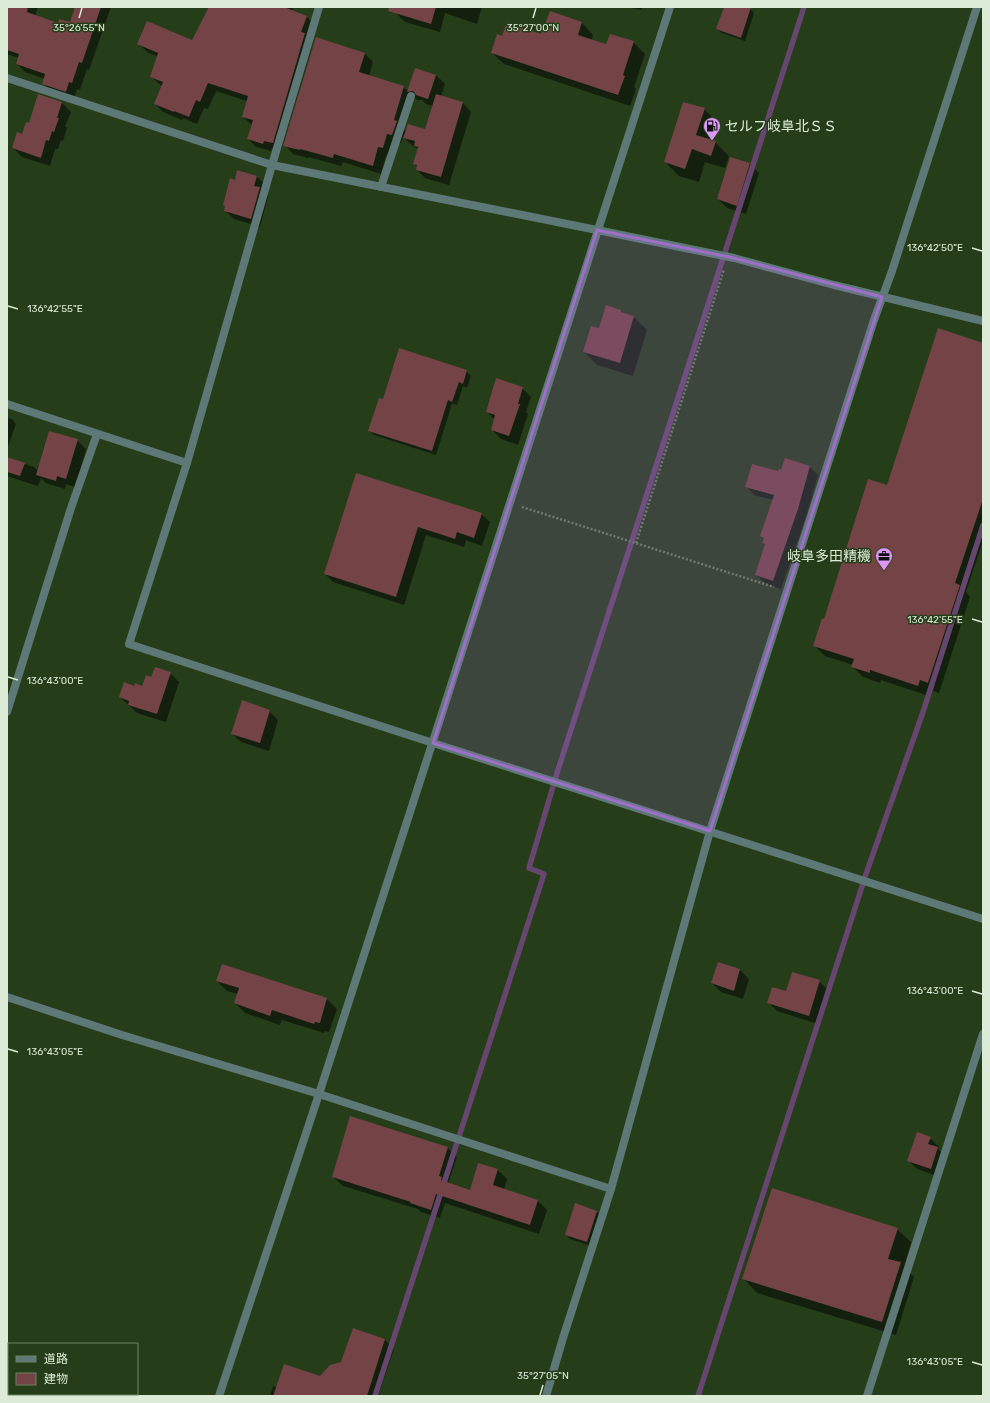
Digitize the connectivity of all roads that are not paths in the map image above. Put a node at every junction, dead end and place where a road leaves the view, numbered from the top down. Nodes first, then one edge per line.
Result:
1 (319, 7) edge
2 (670, 7) edge
3 (977, 7) edge
4 (7, 78) edge
5 (411, 96) dead end
6 (272, 166) junction
7 (381, 187) junction
8 (597, 230) junction
9 (882, 296) junction
10 (983, 322) edge
11 (7, 404) edge
12 (97, 434) junction
13 (187, 462) junction
14 (7, 712) edge
15 (433, 743) junction
16 (710, 831) junction
17 (983, 919) edge
18 (7, 997) edge
19 (983, 1034) edge
20 (319, 1094) junction
21 (611, 1189) junction
22 (219, 1396) edge
23 (546, 1396) edge
24 (867, 1396) edge

1 - 6 street
2 - 8 street
3 - 9 street
4 - 6 street
5 - 7 street
6 - 7 street
6 - 13 street
7 - 8 street
8 - 9 street
8 - 15 street
9 - 10 street
9 - 16 street
11 - 12 street
12 - 13 street
12 - 14 street
13 - 15 street
15 - 16 street
15 - 20 street
16 - 17 street
16 - 21 street
18 - 20 street
19 - 24 street
20 - 21 street
20 - 22 street
21 - 23 street

